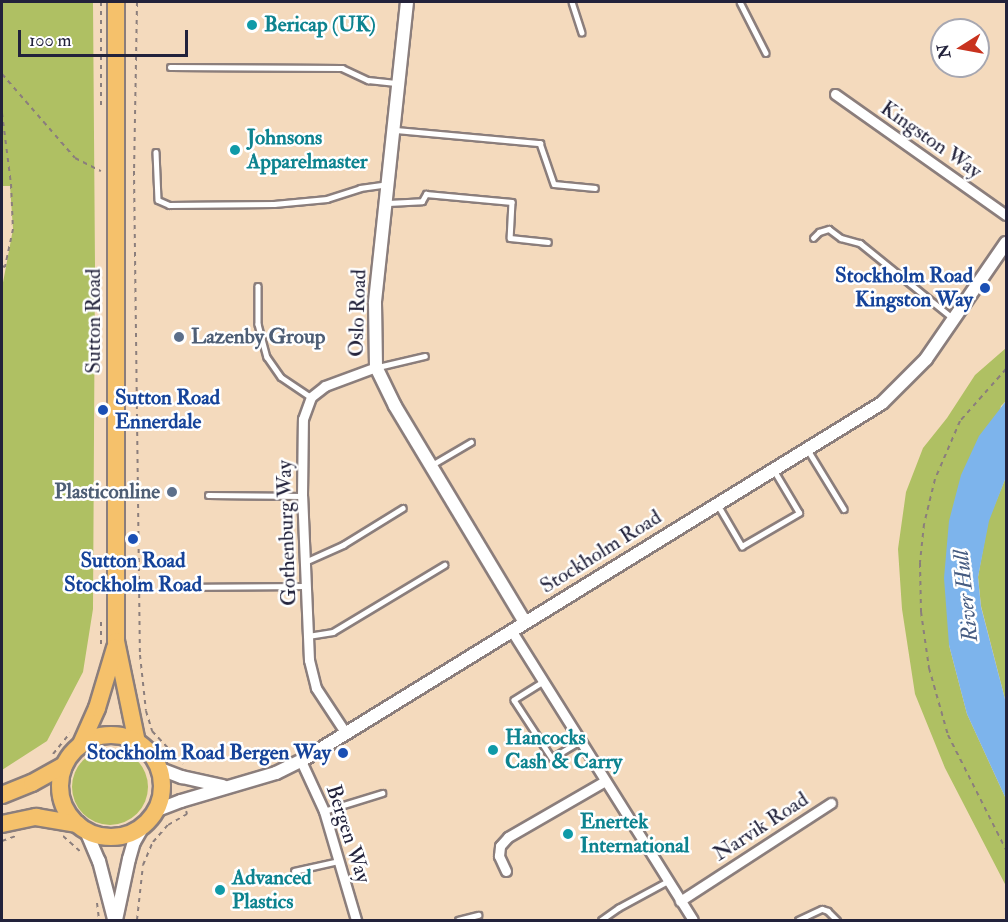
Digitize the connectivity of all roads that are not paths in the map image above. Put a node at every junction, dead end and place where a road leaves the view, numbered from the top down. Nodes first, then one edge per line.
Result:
1 (116, 2) edge
2 (407, 2) edge
3 (572, 2) edge
4 (740, 2) edge
5 (582, 32) dead end
6 (766, 53) dead end
7 (170, 67) dead end
8 (398, 83) junction
9 (835, 94) dead end
10 (393, 130) junction
11 (156, 152) dead end
12 (387, 184) junction
13 (595, 188) dead end
14 (386, 203) junction
15 (1006, 215) edge
16 (813, 238) dead end
17 (548, 242) dead end
18 (1005, 248) edge
19 (258, 286) dead end
20 (954, 319) junction
21 (425, 356) dead end
22 (376, 368) junction
23 (311, 397) junction
24 (471, 442) dead end
25 (808, 449) junction
26 (432, 465) junction
27 (774, 471) junction
28 (208, 495) dead end
29 (302, 496) junction
30 (718, 504) junction
31 (403, 508) dead end
32 (844, 509) dead end
33 (305, 562) junction
34 (444, 565) dead end
35 (306, 586) junction
36 (176, 587) dead end
37 (525, 622) junction
38 (511, 630) junction
39 (308, 636) junction
40 (109, 644) junction
41 (543, 682) junction
42 (345, 732) junction
43 (580, 741) junction
44 (137, 742) junction
45 (81, 744) junction
46 (301, 761) junction
47 (64, 765) junction
48 (158, 768) junction
49 (605, 781) junction
50 (227, 787) junction
51 (382, 793) dead end
52 (2, 795) edge
53 (831, 803) dead end
54 (324, 811) junction
55 (155, 812) junction
56 (2, 824) edge
57 (144, 825) junction
58 (81, 827) junction
59 (339, 861) junction
60 (294, 871) dead end
61 (506, 871) dead end
62 (668, 881) junction
63 (680, 901) junction
64 (478, 915) dead end
65 (115, 921) edge
66 (356, 921) edge
67 (458, 921) edge
68 (601, 921) edge
69 (693, 921) edge
70 (798, 921) edge
71 (837, 921) edge

1 - 40 highway, Sutton Road
2 - 8 street, Oslo Road
3 - 5 lane
4 - 6 lane
7 - 8 lane
8 - 10 street, Oslo Road
9 - 15 street, Kingston Way
10 - 12 street, Oslo Road
10 - 13 lane
11 - 12 lane
12 - 14 street, Oslo Road
14 - 17 lane
14 - 22 street, Oslo Road
16 - 20 lane
18 - 20 street, Stockholm Road
19 - 23 lane
20 - 25 street, Stockholm Road
21 - 22 lane
22 - 23 street
22 - 26 street, Oslo Road
23 - 29 street, Gothenburg Way
24 - 26 lane
25 - 27 street, Stockholm Road
25 - 32 lane
26 - 37 street, Oslo Road
27 - 30 street, Stockholm Road
27 - 30 lane
28 - 29 lane
29 - 33 street, Gothenburg Way
30 - 37 street, Stockholm Road
31 - 33 lane
33 - 35 street, Gothenburg Way
34 - 39 lane
35 - 36 lane
35 - 39 street, Gothenburg Way
37 - 38 street, Stockholm Road
38 - 41 street
38 - 42 street, Stockholm Road
39 - 42 street, Gothenburg Way
40 - 44 highway
40 - 45 highway
41 - 43 street
41 - 43 lane
42 - 46 street, Stockholm Road
43 - 49 street
44 - 45 highway
44 - 48 highway
45 - 47 highway
46 - 50 street, Stockholm Road
46 - 54 street, Bergen Way
47 - 52 highway
47 - 58 highway
48 - 50 street
48 - 55 highway
49 - 61 street
49 - 62 street
50 - 55 street, Stockholm Road
51 - 54 lane
53 - 63 street, Narvik Road
54 - 59 street, Bergen Way
55 - 57 highway
56 - 58 highway
57 - 58 highway
57 - 65 street
58 - 65 street
59 - 60 lane
59 - 66 street, Bergen Way
62 - 63 street
62 - 68 lane
63 - 69 street
64 - 67 lane
70 - 71 lane

